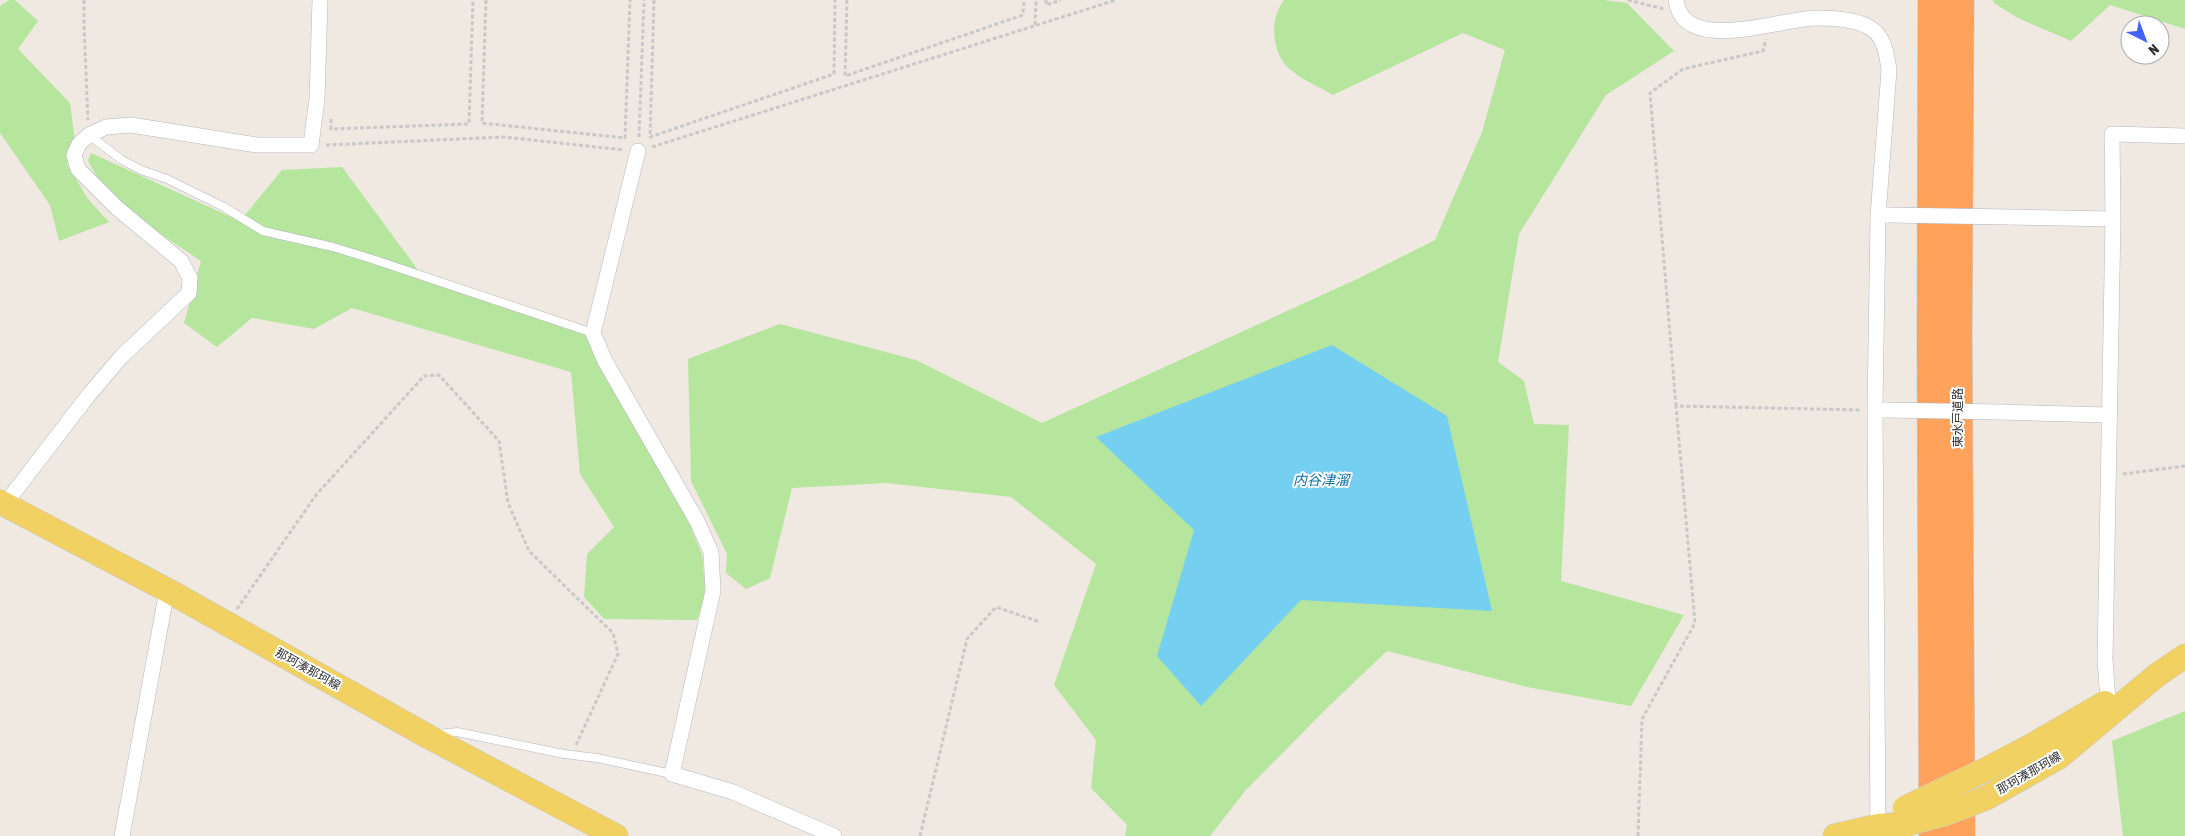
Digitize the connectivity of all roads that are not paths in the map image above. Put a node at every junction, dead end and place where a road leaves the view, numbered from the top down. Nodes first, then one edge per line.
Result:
1 (320, 0) edge
2 (1932, 0) edge
3 (1960, 0) edge
4 (1676, 5) edge
5 (89, 135) junction
6 (2185, 136) edge
7 (638, 151) road end
8 (1883, 215) junction
9 (2113, 219) junction
10 (593, 333) junction
11 (1880, 410) junction
12 (2108, 416) junction
13 (2, 503) edge
14 (167, 590) junction
15 (2185, 656) edge
16 (2157, 675) junction
17 (2108, 701) junction
18 (429, 737) junction
19 (672, 774) junction
20 (1906, 816) junction
21 (1878, 831) edge
22 (122, 836) edge
23 (616, 836) edge
24 (834, 836) edge
25 (1835, 836) edge
26 (1933, 836) edge
27 (1961, 836) edge

1 - 5 street
2 - 26 highway
3 - 27 highway, 東水戸道路
4 - 8 street
5 - 10 lane
5 - 13 street
6 - 9 street
7 - 10 street
8 - 9 street, bridge
8 - 11 street
9 - 12 street
10 - 19 street
11 - 12 street, bridge
11 - 21 street
12 - 17 street
13 - 14 main road, 那珂湊那珂線
14 - 18 main road, 那珂湊那珂線
14 - 22 street
15 - 16 main road, 那珂湊那珂線
16 - 17 main road, 那珂湊那珂線
16 - 20 main road, 那珂湊那珂線, bridge
17 - 20 main road, 那珂湊那珂線, bridge
18 - 19 lane
18 - 23 main road, 那珂湊那珂線
19 - 24 street
20 - 21 main road, 那珂湊那珂線
21 - 25 main road, 那珂湊那珂線

